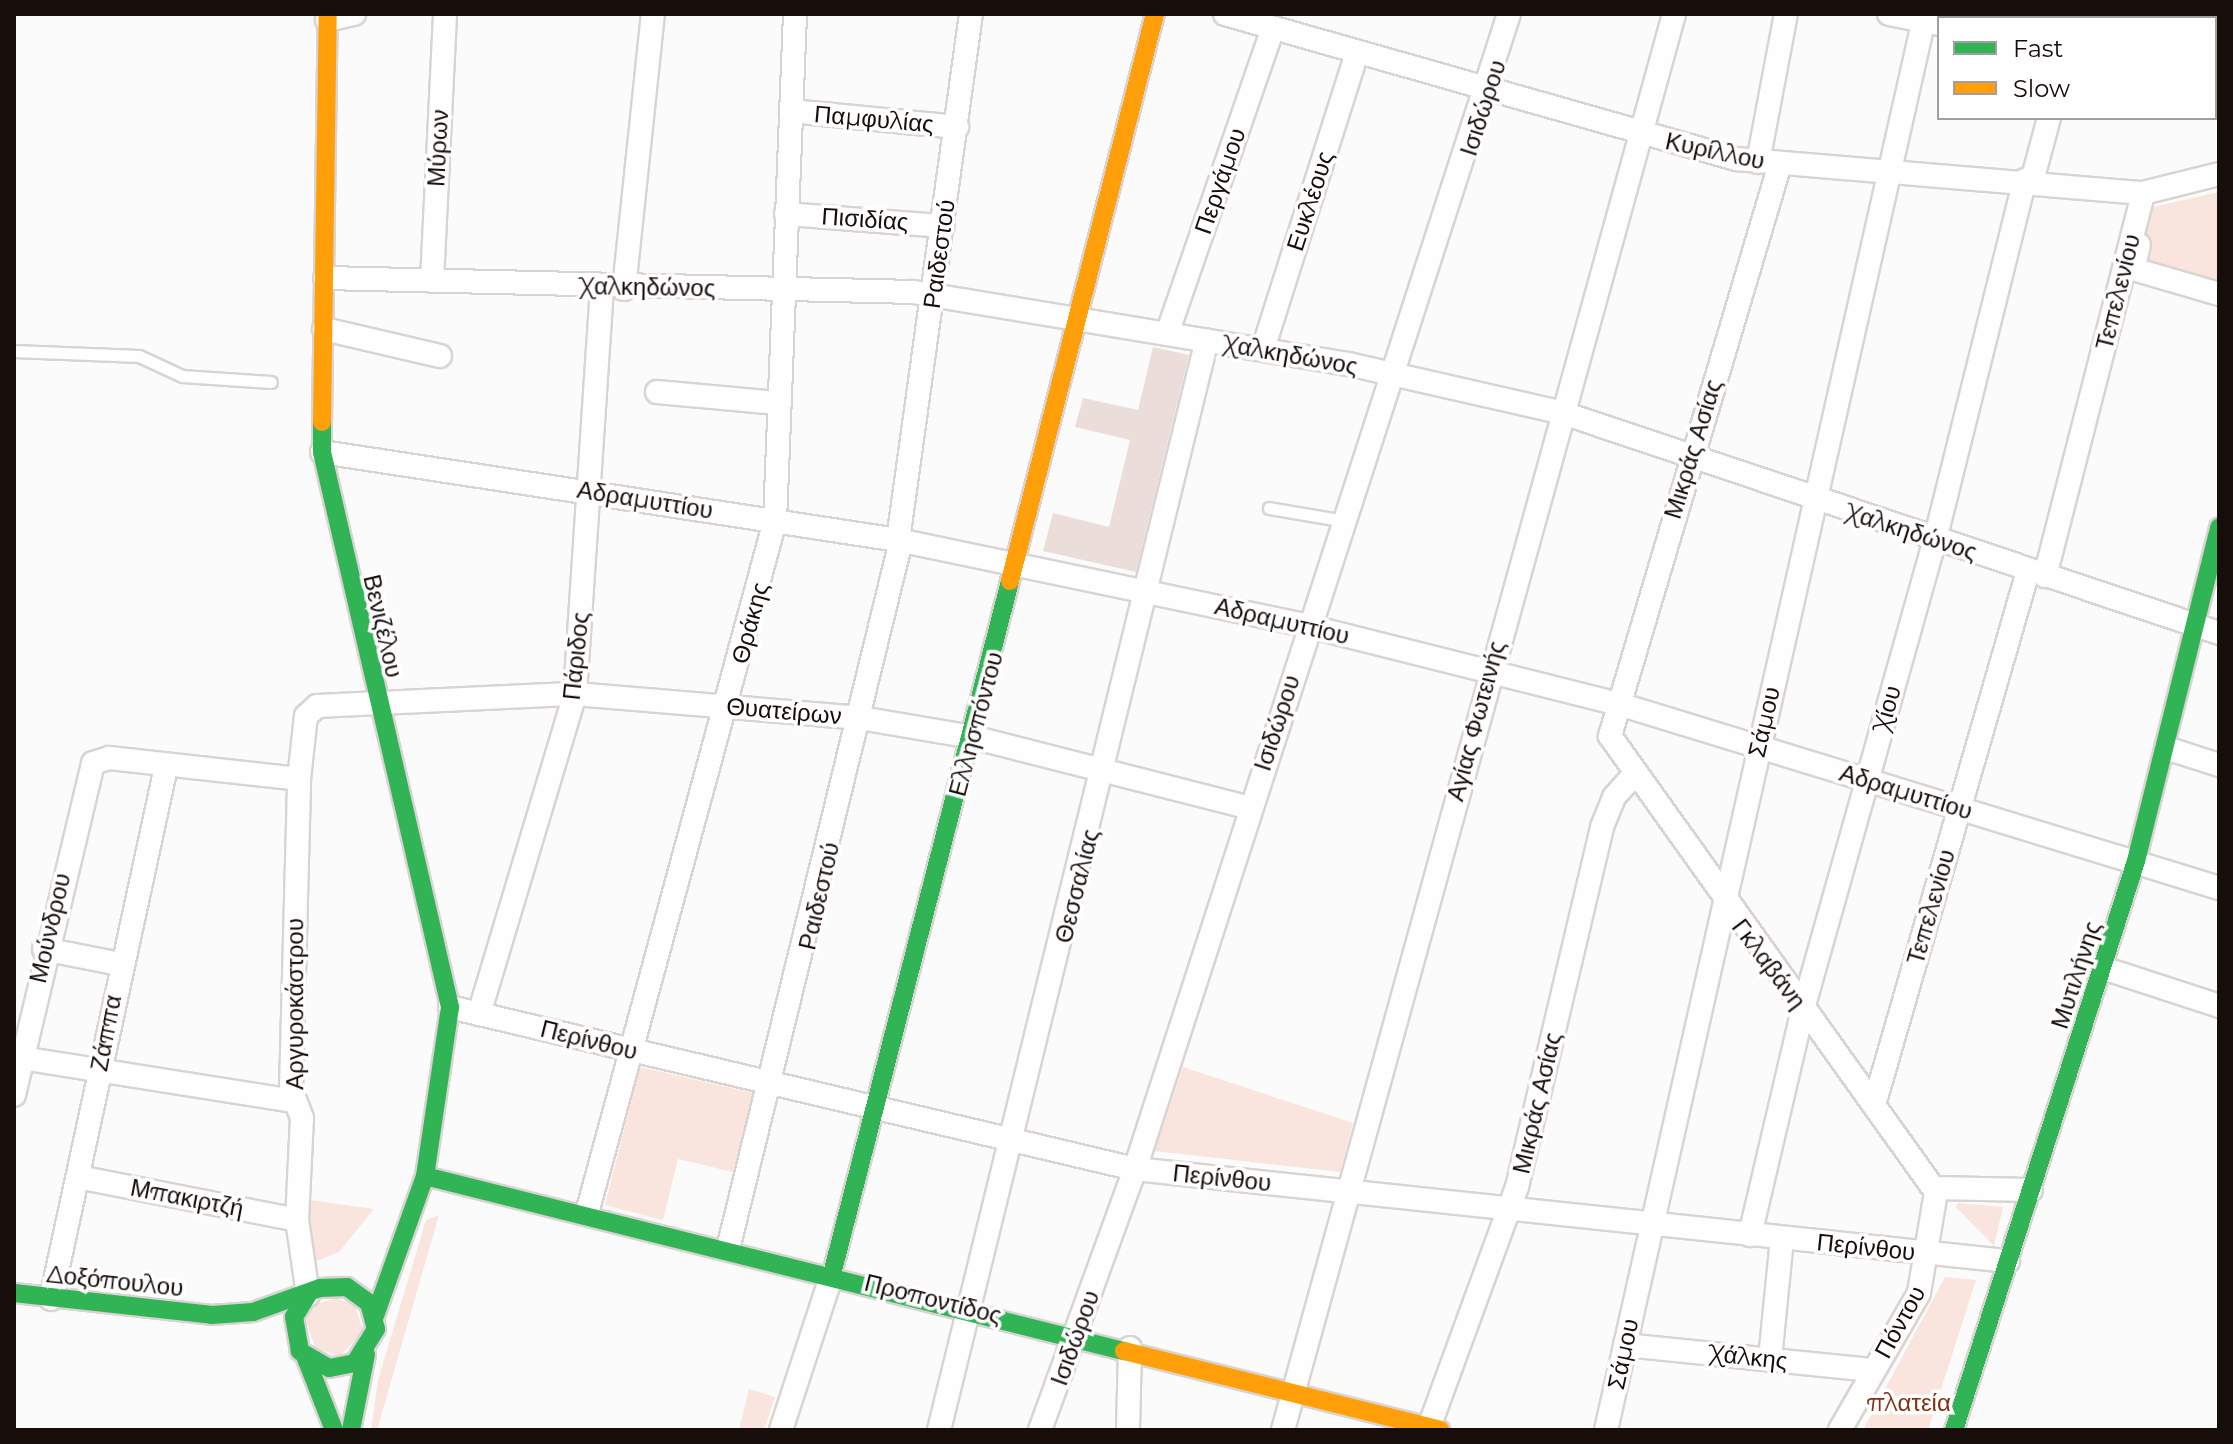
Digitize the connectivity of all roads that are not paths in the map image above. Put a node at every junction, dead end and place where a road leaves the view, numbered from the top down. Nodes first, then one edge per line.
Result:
1 (354, 14) edge
2 (445, 14) edge
3 (653, 14) edge
4 (795, 14) edge
5 (971, 14) edge
6 (1155, 14) edge
7 (1225, 14) edge
8 (1509, 14) edge
9 (1674, 14) edge
10 (1786, 14) edge
11 (1889, 14) edge
12 (328, 17) edge
13 (1929, 20) edge
14 (1281, 24) edge
15 (1357, 53) junction
16 (1489, 92) junction
17 (791, 111) junction
18 (2048, 120) edge
19 (957, 127) junction
20 (1639, 134) junction
21 (1769, 163) junction
22 (1890, 171) junction
23 (2219, 174) edge
24 (2028, 180) junction
25 (2219, 189) edge
26 (2143, 193) junction
27 (786, 214) junction
28 (943, 226) junction
29 (325, 278) junction
30 (2121, 279) junction
31 (432, 281) junction
32 (613, 288) junction
33 (782, 289) junction
34 (2219, 294) edge
35 (934, 295) junction
36 (2219, 308) edge
37 (1082, 319) junction
38 (324, 329) junction
39 (1167, 334) junction
40 (1207, 340) junction
41 (1263, 349) junction
42 (14, 351) edge
43 (440, 356) dead end
44 (1393, 373) junction
45 (271, 382) dead end
46 (657, 392) dead end
47 (777, 403) junction
48 (1560, 412) junction
49 (322, 452) junction
50 (1690, 456) junction
51 (589, 491) junction
52 (1815, 500) junction
53 (1269, 508) dead end
54 (775, 521) junction
55 (1345, 521) junction
56 (2219, 527) edge
57 (900, 540) junction
58 (1935, 540) junction
59 (1019, 562) junction
60 (2037, 574) junction
61 (1148, 590) junction
62 (2195, 625) junction
63 (1308, 626) junction
64 (2219, 633) edge
65 (1491, 670) junction
66 (575, 694) junction
67 (375, 699) junction
68 (1619, 704) junction
69 (727, 705) junction
70 (309, 711) joint
71 (860, 718) junction
72 (1610, 736) joint
73 (972, 737) junction
74 (1758, 747) junction
75 (2166, 748) junction
76 (2219, 765) edge
77 (166, 767) junction
78 (1104, 771) junction
79 (1634, 775) junction
80 (299, 779) junction
81 (1867, 780) junction
82 (1250, 808) junction
83 (1960, 808) junction
84 (2136, 861) junction
85 (2219, 888) edge
86 (1724, 903) junction
87 (44, 949) junction
88 (120, 964) junction
89 (2103, 968) junction
90 (2219, 1006) edge
91 (450, 1007) junction
92 (1803, 1009) junction
93 (479, 1014) junction
94 (630, 1050) junction
95 (22, 1058) junction
96 (98, 1070) junction
97 (769, 1083) junction
98 (14, 1095) edge
99 (295, 1101) junction
100 (1874, 1105) junction
101 (878, 1110) junction
102 (1015, 1142) junction
103 (1135, 1169) junction
104 (425, 1176) junction
105 (78, 1177) junction
106 (1934, 1188) junction
107 (1349, 1190) junction
108 (2031, 1190) junction
109 (1510, 1209) junction
110 (587, 1213) junction
111 (297, 1220) junction
112 (1650, 1225) junction
113 (1750, 1235) junction
114 (404, 1237) junction
115 (1782, 1239) junction
116 (728, 1249) junction
117 (1929, 1253) junction
118 (2008, 1261) junction
119 (832, 1274) junction
120 (334, 1285) junction
121 (14, 1293) edge
122 (308, 1295) junction
123 (51, 1299) junction
124 (972, 1309) junction
125 (212, 1315) junction
126 (375, 1316) junction
127 (1077, 1334) junction
128 (1625, 1345) junction
129 (1130, 1348) junction
130 (301, 1350) junction
131 (366, 1354) junction
132 (1770, 1359) junction
133 (1873, 1370) junction
134 (1294, 1390) junction
135 (1432, 1429) edge
136 (334, 1430) edge
137 (351, 1430) edge
138 (781, 1430) edge
139 (939, 1430) edge
140 (1040, 1430) edge
141 (1128, 1430) edge
142 (1283, 1430) edge
143 (1606, 1430) edge
144 (1840, 1430) edge
145 (1954, 1430) edge

1 - 12 street
2 - 31 street, Μύρων
3 - 32 street, Πάριδος
4 - 17 street, Θράκης
5 - 19 street, Ραιδεστού
6 - 37 street, Ελλησπόντου
7 - 14 street, Κυρίλλου
8 - 16 street, Ισιδώρου
9 - 20 street, Αγίας Φωτεινής
10 - 21 street, Μικράς Ασίας
11 - 13 street
12 - 29 street, Βενιζέλου
13 - 22 street, Σάμου
14 - 15 street, Κυρίλλου
14 - 39 street, Περγάμου
15 - 16 street, Κυρίλλου
15 - 41 street, Ευκλέους
16 - 20 street, Κυρίλλου
16 - 44 street, Ισιδώρου
17 - 19 street, Παμφυλίας
17 - 27 street, Θράκης
18 - 24 street, Χίου
19 - 28 street, Ραιδεστού
20 - 21 street, Κυρίλλου
20 - 48 street, Αγίας Φωτεινής
21 - 22 street, Κυρίλλου
21 - 50 street, Μικράς Ασίας
22 - 24 street, Κυρίλλου
22 - 52 street, Σάμου
23 - 26 street, Κυρίλλου
24 - 26 street, Κυρίλλου
24 - 58 street, Χίου
25 - 34 street
26 - 30 street, Τεπελενίου
27 - 28 street, Πισιδίας
27 - 33 street, Θράκης
28 - 35 street, Ραιδεστού
29 - 31 street, Χαλκηδώνος
29 - 38 street, Βενιζέλου
30 - 36 street
30 - 60 street, Τεπελενίου
31 - 32 street, Χαλκηδώνος
32 - 33 street, Χαλκηδώνος
32 - 51 street, Πάριδος
33 - 35 street, Χαλκηδώνος
33 - 47 street, Θράκης
35 - 37 street, Χαλκηδώνος
35 - 57 street, Ραιδεστού
37 - 39 street, Χαλκηδώνος
37 - 59 street, Ελλησπόντου
38 - 43 street
38 - 49 street, Βενιζέλου
39 - 40 street, Χαλκηδώνος
40 - 41 street, Χαλκηδώνος
40 - 61 street, Θεσσαλίας
41 - 44 street, Χαλκηδώνος
42 - 45 lane
44 - 48 street, Χαλκηδώνος
44 - 55 street, Ισιδώρου
46 - 47 street
47 - 54 street, Θράκης
48 - 50 street, Χαλκηδώνος
48 - 65 street, Αγίας Φωτεινής
49 - 51 street, Αδραμυττίου
49 - 67 street, Βενιζέλου
50 - 52 street, Χαλκηδώνος
50 - 68 street, Μικράς Ασίας
51 - 54 street, Αδραμυττίου
51 - 66 street, Πάριδος
52 - 58 street, Χαλκηδώνος
52 - 74 street, Σάμου
53 - 55 lane
54 - 57 street, Αδραμυττίου
54 - 69 street, Θράκης
55 - 63 street, Ισιδώρου
56 - 62 street, Μυτιλήνης
57 - 59 street, Αδραμυττίου
57 - 71 street, Ραιδεστού
58 - 60 street, Χαλκηδώνος
58 - 81 street, Χίου
59 - 61 street, Αδραμυττίου
59 - 73 street, Ελλησπόντου
60 - 62 street, Χαλκηδώνος
60 - 83 street, Τεπελενίου
61 - 63 street, Αδραμυττίου
61 - 78 street, Θεσσαλίας
62 - 64 street, Χαλκηδώνος
62 - 75 street, Μυτιλήνης
63 - 65 street, Αδραμυττίου
63 - 82 street, Ισιδώρου
65 - 68 street, Αδραμυττίου
65 - 107 street, Αγίας Φωτεινής
66 - 67 street, Θυατείρων
66 - 69 street, Θυατείρων
66 - 93 street, Πάριδος
67 - 70 street, Θυατείρων
67 - 91 street, Βενιζέλου
68 - 72 street, Μικράς Ασίας
68 - 74 street, Αδραμυττίου
69 - 71 street, Θυατείρων
69 - 94 street, Θράκης
70 - 80 street, Αργυροκάστρου
71 - 73 street, Θυατείρων
71 - 97 street, Ραιδεστού
72 - 79 street, Γκλαβάνη
73 - 78 street, Θυατείρων
73 - 101 street, Ελλησπόντου
74 - 81 street, Αδραμυττίου
74 - 86 street, Σάμου
75 - 76 street
75 - 84 street, Μυτιλήνης
77 - 80 street
77 - 87 street, Μούνδρου
77 - 88 street, Ζάππα
78 - 82 street, Θυατείρων
78 - 102 street, Θεσσαλίας
79 - 86 street, Γκλαβάνη
79 - 109 street, Μικράς Ασίας
80 - 99 street, Αργυροκάστρου
81 - 83 street, Αδραμυττίου
81 - 92 street, Χίου
82 - 103 street, Ισιδώρου
83 - 84 street, Αδραμυττίου
83 - 100 street, Τεπελενίου
84 - 85 street, Αδραμυττίου
84 - 89 street, Μυτιλήνης
86 - 92 street, Γκλαβάνη
86 - 112 street, Σάμου
87 - 88 street
87 - 95 street, Μούνδρου
88 - 96 street, Ζάππα
89 - 90 street
89 - 108 street, Μυτιλήνης
91 - 93 street, Περίνθου
91 - 104 street, Βενιζέλου
92 - 100 street, Γκλαβάνη
92 - 113 street, Χίου
93 - 94 street, Περίνθου
94 - 97 street, Περίνθου
94 - 110 street, Θράκης
95 - 96 street
95 - 98 street, Μούνδρου
96 - 99 street
96 - 105 street, Ζάππα
97 - 101 street, Περίνθου
97 - 116 street, Ραιδεστού
99 - 111 street, Αργυροκάστρου
100 - 106 street, Γκλαβάνη
101 - 102 street, Περίνθου
101 - 119 street, Ελλησπόντου
102 - 103 street, Περίνθου
102 - 124 street, Θεσσαλίας
103 - 107 street, Περίνθου
103 - 127 street, Ισιδώρου
104 - 110 street, Προποντίδος
104 - 114 street, Βενιζέλου
105 - 111 street, Μπακιρτζή
105 - 123 street, Ζάππα
106 - 108 street
106 - 117 street
107 - 109 street, Περίνθου
107 - 134 street, Αγίας Φωτεινής
108 - 118 street, Μυτιλήνης
109 - 112 street, Περίνθου
109 - 135 street, Μικράς Ασίας
110 - 116 street, Προποντίδος
111 - 122 street, Αργυροκάστρου
112 - 113 street, Περίνθου
112 - 128 street, Σάμου
113 - 115 street, Περίνθου
114 - 120 street
114 - 126 street, Βενιζέλου
115 - 117 street, Περίνθου
115 - 132 street
116 - 119 street, Προποντίδος
117 - 118 street, Περίνθου
117 - 133 street, Πόντου
118 - 145 street, Μυτιλήνης
119 - 124 street, Προποντίδος
119 - 138 street, Ελλησπόντου
120 - 122 street
120 - 126 street
121 - 123 street, Δοξόπουλου
122 - 125 street
122 - 130 street
123 - 125 street, Δοξόπουλου
124 - 127 street, Προποντίδος
124 - 139 street, Θεσσαλίας
125 - 130 street
126 - 131 street
127 - 129 street, Προποντίδος
127 - 140 street, Ισιδώρου
128 - 132 street, Χάλκης
128 - 143 street, Σάμου
129 - 134 street, Προποντίδος
129 - 141 street
130 - 131 street
130 - 136 street
131 - 137 street
132 - 133 street, Χάλκης
133 - 144 street, Πόντου
134 - 135 street, Προποντίδος
134 - 142 street, Αγίας Φωτεινής

